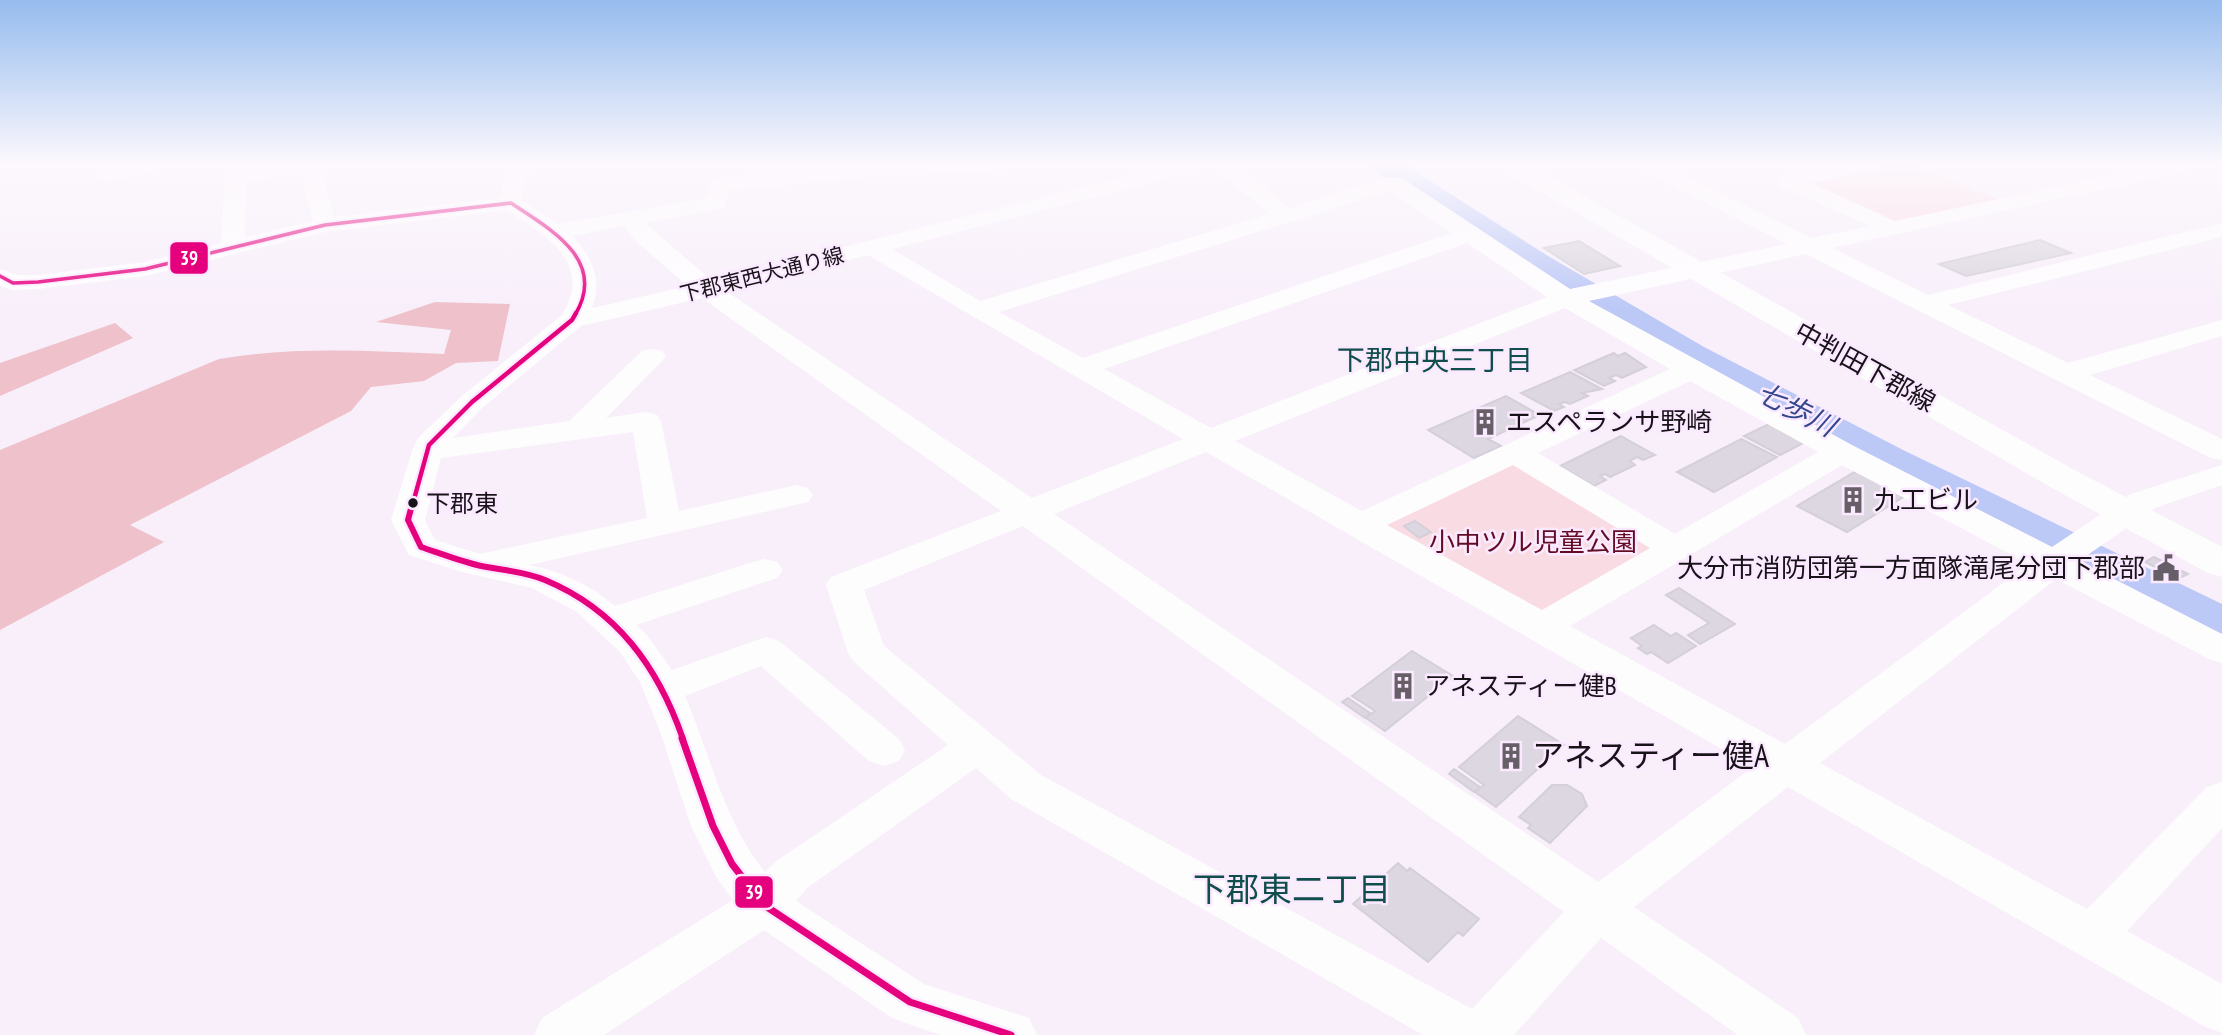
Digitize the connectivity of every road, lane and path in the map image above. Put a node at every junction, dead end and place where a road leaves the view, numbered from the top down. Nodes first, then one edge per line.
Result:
1 (234, 213) edge
2 (322, 213) edge
3 (424, 213) edge
4 (527, 213) edge
5 (661, 213) edge
6 (1003, 213) edge
7 (1291, 213) edge
8 (1437, 213) edge
9 (1603, 213) edge
10 (1616, 213) edge
11 (1745, 213) edge
12 (1860, 213) edge
13 (1961, 213) edge
14 (1285, 215) joint
15 (630, 219) junction
16 (325, 225) junction
17 (1893, 228) junction
18 (2222, 230) edge
19 (555, 232) junction
20 (1467, 234) junction
21 (1810, 246) junction
22 (233, 247) junction
23 (871, 247) junction
24 (1706, 268) junction
25 (0, 276) edge
26 (706, 289) junction
27 (1568, 297) junction
28 (1925, 303) junction
29 (977, 310) junction
30 (572, 320) junction
31 (2222, 328) edge
32 (652, 357) dead end
33 (1081, 368) junction
34 (1691, 370) junction
35 (2065, 373) junction
36 (578, 429) junction
37 (1209, 440) junction
38 (427, 451) junction
39 (2222, 451) edge
40 (1841, 452) junction
41 (1515, 453) junction
42 (2222, 475) edge
43 (797, 495) dead end
44 (2134, 507) junction
45 (1026, 513) junction
46 (665, 524) junction
47 (1360, 525) junction
48 (2222, 542) edge
49 (1675, 548) junction
50 (2066, 555) junction
51 (2222, 564) edge
52 (480, 565) junction
53 (765, 570) dead end
54 (609, 621) junction
55 (1540, 626) junction
56 (2222, 650) edge
57 (662, 689) junction
58 (977, 746) junction
59 (884, 750) dead end
60 (1786, 765) junction
61 (2222, 799) edge
62 (764, 905) junction
63 (1598, 908) junction
64 (2091, 937) junction
65 (2222, 1010) edge
66 (560, 1035) edge
67 (1011, 1035) edge
68 (1471, 1035) edge
69 (1481, 1035) edge
70 (1780, 1035) edge

1 - 22 street
2 - 16 street
3 - 16 street
4 - 19 street
5 - 15 street
6 - 23 street, 下郡東西大通り線
7 - 14 street
8 - 20 street
9 - 24 main road, 中判田下郡線
10 - 24 main road, 中判田下郡線
11 - 21 street
12 - 17 street
13 - 17 street
14 - 29 street
15 - 19 street
15 - 26 street
16 - 22 street
17 - 21 street
18 - 28 street
19 - 30 street
20 - 27 street
20 - 33 street
21 - 24 street
21 - 28 street
22 - 25 street
23 - 26 street, 下郡東西大通り線
23 - 29 street
24 - 27 street
24 - 44 main road, 中判田下郡線
26 - 30 street, 下郡東西大通り線
26 - 45 street
27 - 34 street
27 - 37 street
28 - 35 street
29 - 33 street
30 - 38 street
31 - 35 street
32 - 36 street
33 - 37 street
34 - 40 street
34 - 41 street
35 - 39 street
36 - 38 street
36 - 46 street
37 - 45 street
37 - 47 street
38 - 52 street
40 - 49 street
40 - 50 street
41 - 47 street
41 - 49 street
42 - 44 street
43 - 46 street
44 - 48 main road, 中判田下郡線
44 - 50 street
44 - 51 main road, 中判田下郡線
45 - 58 street
45 - 63 street
46 - 52 street
47 - 55 street
49 - 55 street
50 - 56 street
50 - 60 street
52 - 54 street
53 - 54 street
54 - 57 street
55 - 60 street
57 - 59 street
57 - 62 street
58 - 62 street
58 - 68 street
60 - 63 street
60 - 64 street
61 - 64 street
62 - 66 street
62 - 67 street
63 - 69 street
63 - 70 street
64 - 65 street

